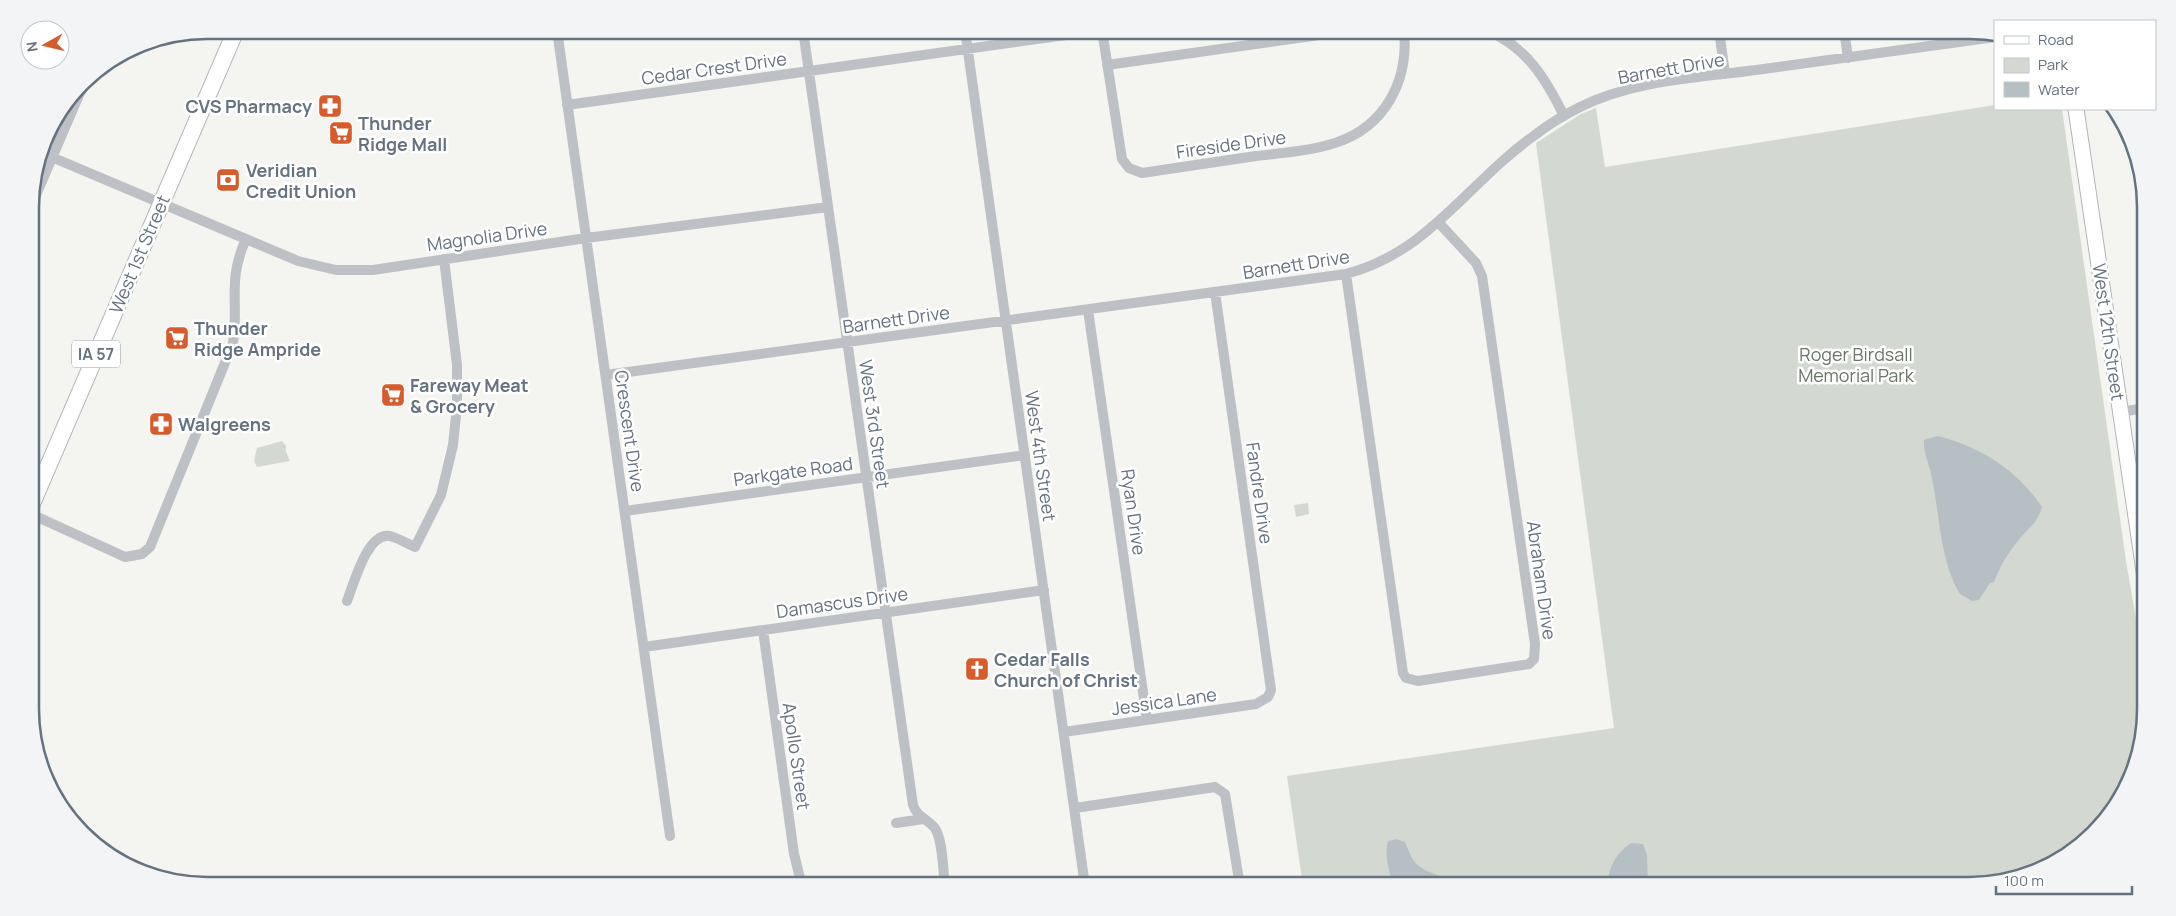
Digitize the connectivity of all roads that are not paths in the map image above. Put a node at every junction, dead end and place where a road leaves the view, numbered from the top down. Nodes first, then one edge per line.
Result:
1 (232, 39) edge
2 (558, 39) edge
3 (804, 39) edge
4 (966, 39) edge
5 (1039, 39) edge
6 (1103, 39) edge
7 (1289, 39) edge
8 (1404, 39) edge
9 (1505, 39) edge
10 (1719, 39) edge
11 (1845, 39) edge
12 (1949, 39) edge
13 (968, 49) junction
14 (1848, 58) junction
15 (1107, 64) junction
16 (809, 71) junction
17 (1725, 74) junction
18 (75, 101) edge
19 (567, 105) junction
20 (2076, 110) edge
21 (1564, 116) junction
22 (47, 155) edge
23 (52, 157) junction
24 (41, 184) edge
25 (161, 202) junction
26 (828, 206) junction
27 (1439, 223) junction
28 (586, 238) junction
29 (246, 239) junction
30 (444, 259) junction
31 (1346, 274) junction
32 (1215, 292) junction
33 (1088, 310) junction
34 (1006, 321) junction
35 (847, 342) junction
36 (606, 375) junction
37 (2137, 409) edge
38 (2120, 412) junction
39 (1025, 455) junction
40 (866, 477) junction
41 (39, 487) edge
42 (624, 511) junction
43 (39, 518) edge
44 (2137, 525) edge
45 (1044, 590) junction
46 (347, 601) dead end
47 (885, 612) junction
48 (763, 630) junction
49 (644, 647) junction
50 (1268, 697) joint
51 (1147, 720) junction
52 (1064, 732) junction
53 (1075, 808) junction
54 (923, 819) junction
55 (896, 823) dead end
56 (670, 836) dead end
57 (800, 877) edge
58 (944, 877) edge
59 (1084, 877) edge
60 (1239, 877) edge

1 - 25 main road, West 1st Street / IA 57
2 - 19 street, Crescent Drive
3 - 16 street, West 3rd Street
4 - 13 street, West 4th Street
5 - 13 street, Cedar Crest Drive
6 - 15 street, Fireside Drive
7 - 15 street
8 - 15 street, Fireside Drive
9 - 21 street
10 - 17 street
11 - 14 street
12 - 14 street, Barnett Drive
13 - 16 street, Cedar Crest Drive
13 - 34 street, West 4th Street
14 - 17 street, Barnett Drive
16 - 19 street, Cedar Crest Drive
16 - 26 street, West 3rd Street
17 - 21 street, Barnett Drive
18 - 23 street
19 - 28 street, Crescent Drive
20 - 38 main road, West 12th Street
21 - 27 street, Barnett Drive
22 - 23 street, Magnolia Drive
23 - 24 street
23 - 25 street, Magnolia Drive
25 - 29 street, Magnolia Drive
25 - 41 main road, West 1st Street / IA 57
26 - 28 street, Magnolia Drive
26 - 35 street, West 3rd Street
27 - 31 street, Barnett Drive
27 - 31 street, Abraham Drive
28 - 30 street, Magnolia Drive
28 - 36 street, Crescent Drive
29 - 30 street, Magnolia Drive
29 - 43 street
30 - 46 street
31 - 32 street, Barnett Drive
32 - 33 street, Barnett Drive
32 - 50 street, Fandre Drive
33 - 34 street, Barnett Drive
33 - 51 street, Ryan Drive
34 - 35 street, Barnett Drive
34 - 39 street, West 4th Street
35 - 36 street, Barnett Drive
35 - 40 street, West 3rd Street
36 - 42 street, Crescent Drive
37 - 38 street
38 - 44 main road, West 12th Street
39 - 40 street, Parkgate Road
39 - 45 street, West 4th Street
40 - 42 street, Parkgate Road
40 - 47 street, West 3rd Street
42 - 49 street, Crescent Drive
45 - 47 street, Damascus Drive
45 - 52 street, West 4th Street
47 - 48 street, Damascus Drive
47 - 54 street, West 3rd Street
48 - 49 street, Damascus Drive
48 - 57 street, Apollo Street
49 - 56 street, Crescent Drive
50 - 51 street, Jessica Lane
51 - 52 street, Jessica Lane
52 - 53 street, West 4th Street
53 - 59 street, West 4th Street
53 - 60 street
54 - 55 street
54 - 58 street, West 3rd Street

